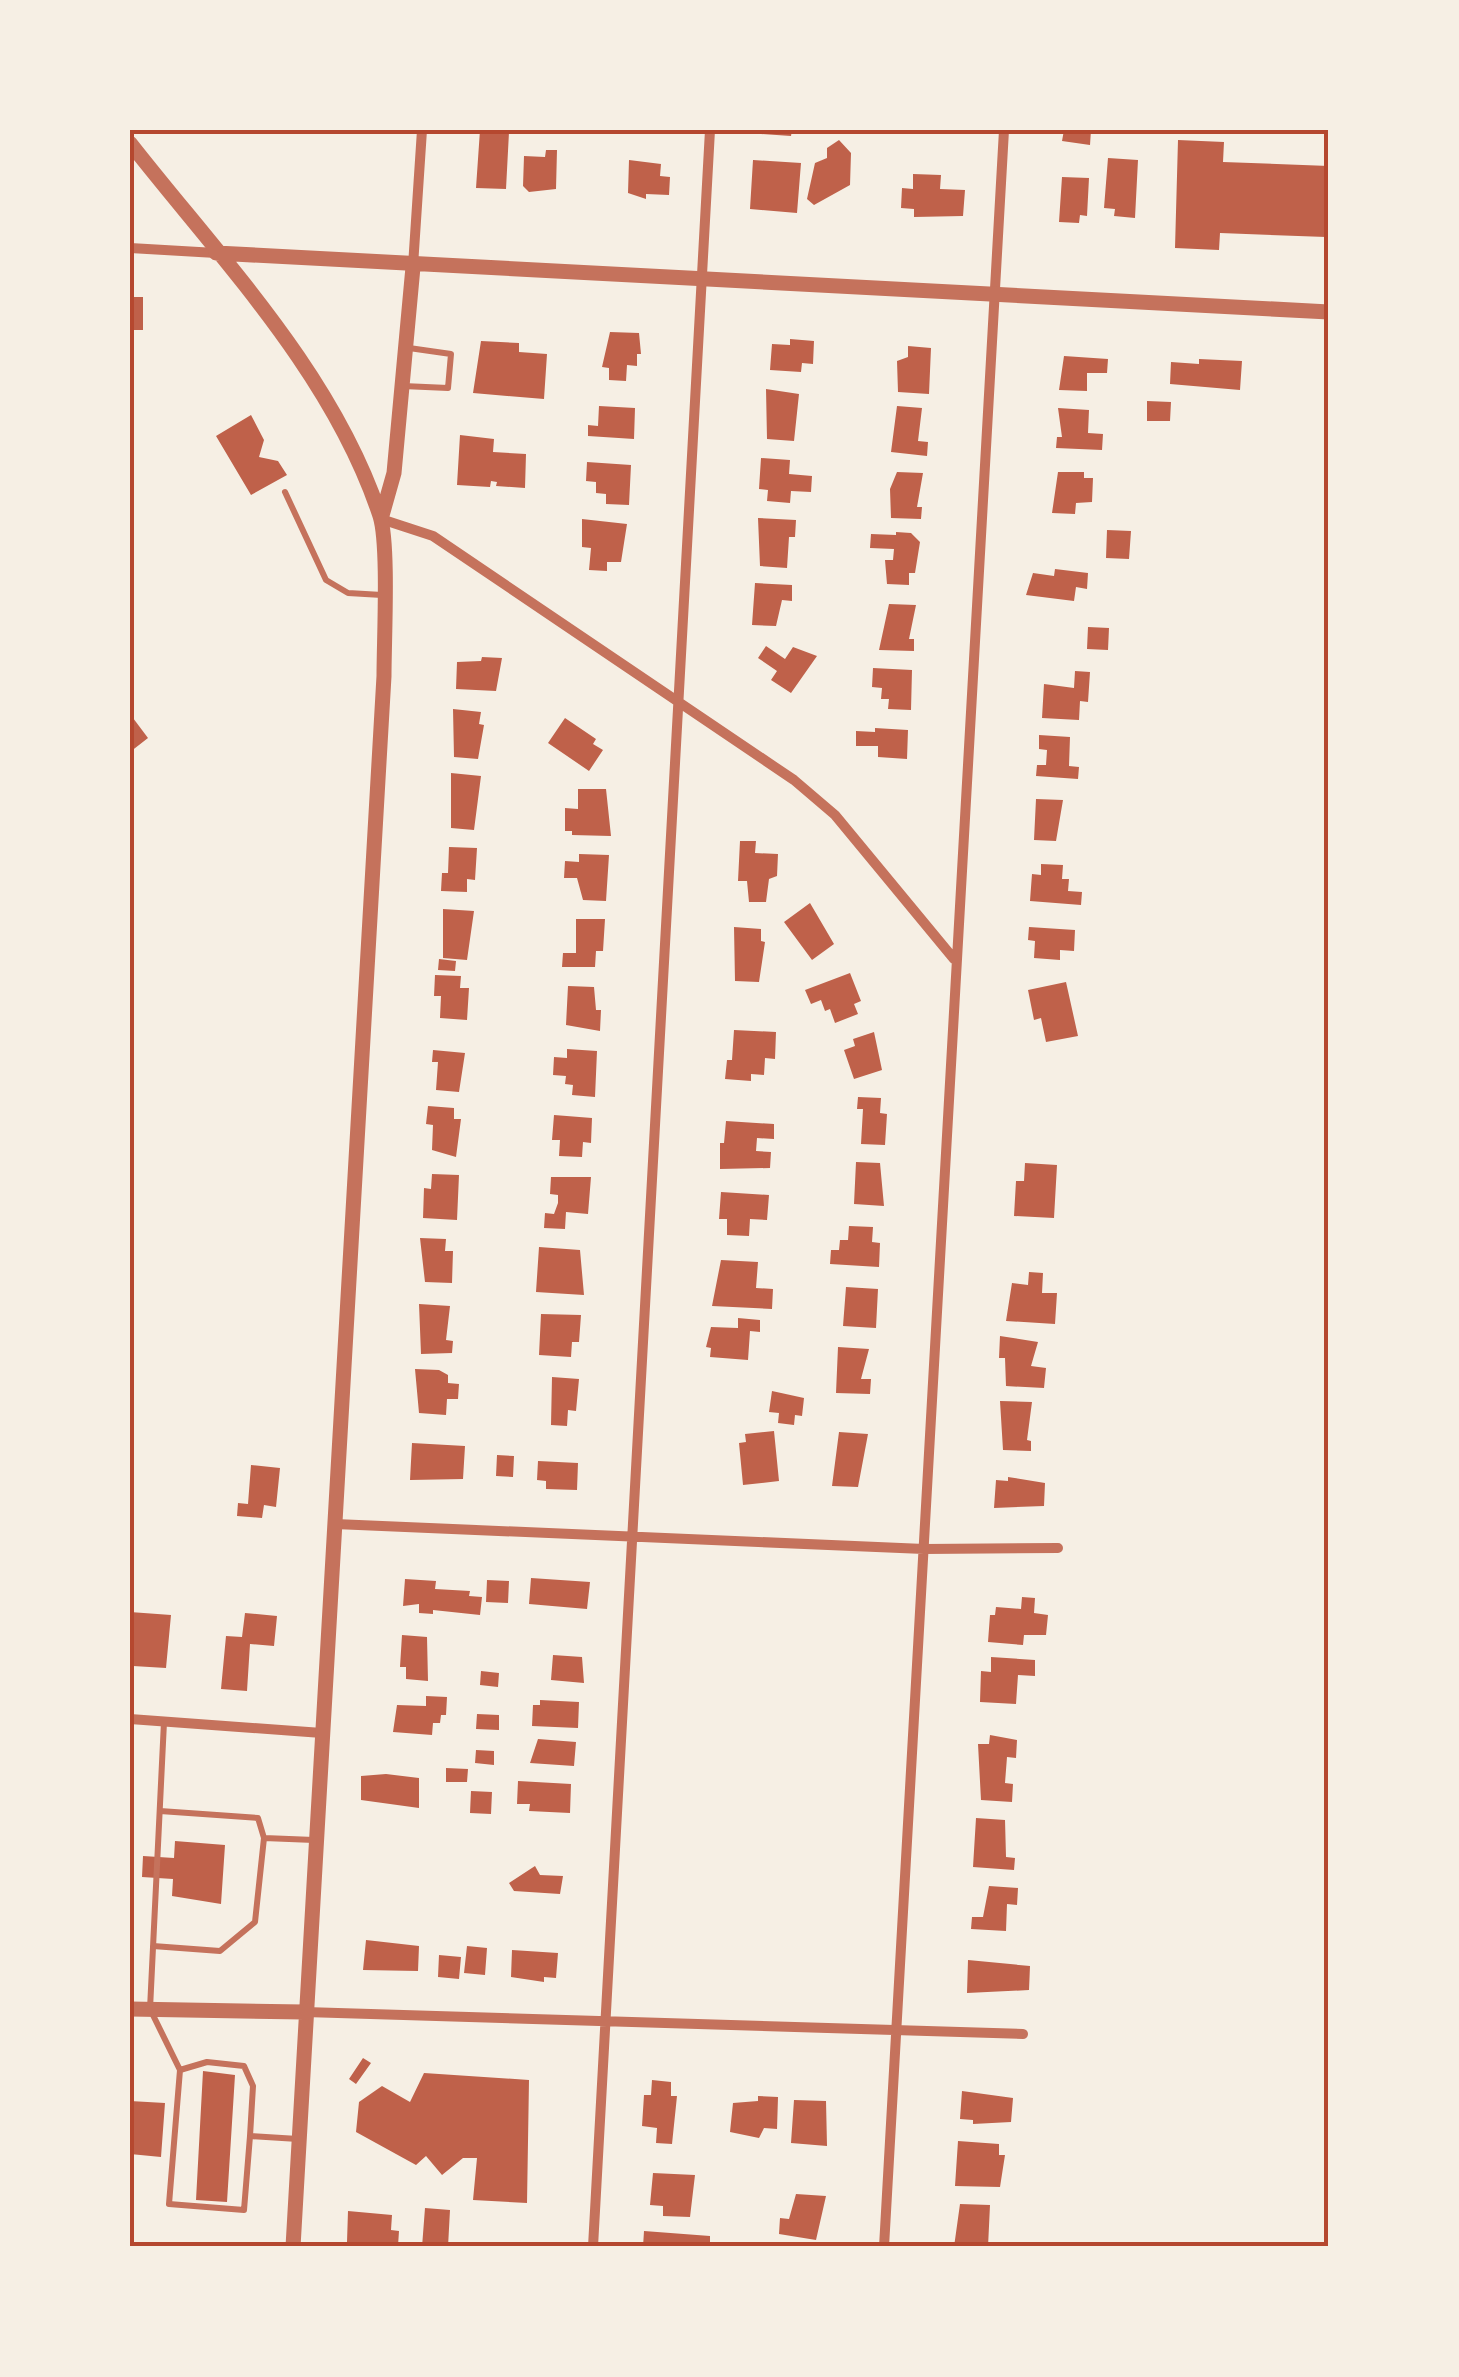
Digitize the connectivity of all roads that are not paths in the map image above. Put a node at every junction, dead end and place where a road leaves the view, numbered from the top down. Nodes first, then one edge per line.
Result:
1 (422, 130) edge
2 (710, 130) edge
3 (1004, 130) edge
4 (130, 143) edge
5 (130, 248) edge
6 (216, 253) junction
7 (413, 267) junction
8 (704, 281) junction
9 (996, 296) junction
10 (1329, 312) edge
11 (405, 348) junction
12 (402, 386) junction
13 (286, 492) dead end
14 (381, 519) junction
15 (383, 596) junction
16 (678, 702) junction
17 (954, 959) junction
18 (335, 1524) junction
19 (632, 1538) junction
20 (1058, 1548) dead end
21 (924, 1549) junction
22 (130, 1719) edge
23 (164, 1721) junction
24 (322, 1733) junction
25 (160, 1811) junction
26 (264, 1838) junction
27 (314, 1840) junction
28 (153, 1946) junction
29 (130, 2009) edge
30 (150, 2009) junction
31 (304, 2012) junction
32 (606, 2022) junction
33 (896, 2030) junction
34 (1023, 2034) dead end
35 (180, 2070) junction
36 (250, 2136) junction
37 (298, 2140) junction
38 (293, 2247) edge
39 (593, 2247) edge
40 (884, 2247) edge

1 - 7 street
2 - 8 street
3 - 9 street
4 - 6 street
5 - 6 street
6 - 7 street
6 - 14 street
7 - 8 street
7 - 11 street
8 - 9 street
8 - 16 street
9 - 10 street
9 - 17 street
11 - 12 street
11 - 12 lane
12 - 14 street
13 - 15 lane
14 - 15 street
14 - 16 street
15 - 18 street
16 - 17 street
16 - 19 street
17 - 21 street
18 - 19 street
18 - 24 street
19 - 21 street
19 - 32 street
20 - 21 street
21 - 33 street
22 - 23 street
23 - 24 street
23 - 25 lane
24 - 27 street
25 - 26 lane
25 - 28 lane
26 - 27 lane
26 - 28 lane
27 - 31 street
28 - 30 lane
29 - 30 street
30 - 31 street
30 - 35 lane
31 - 32 street
31 - 37 street
32 - 33 street
32 - 39 street
33 - 34 street
33 - 40 street
35 - 36 lane
35 - 36 lane
36 - 37 lane
37 - 38 street

